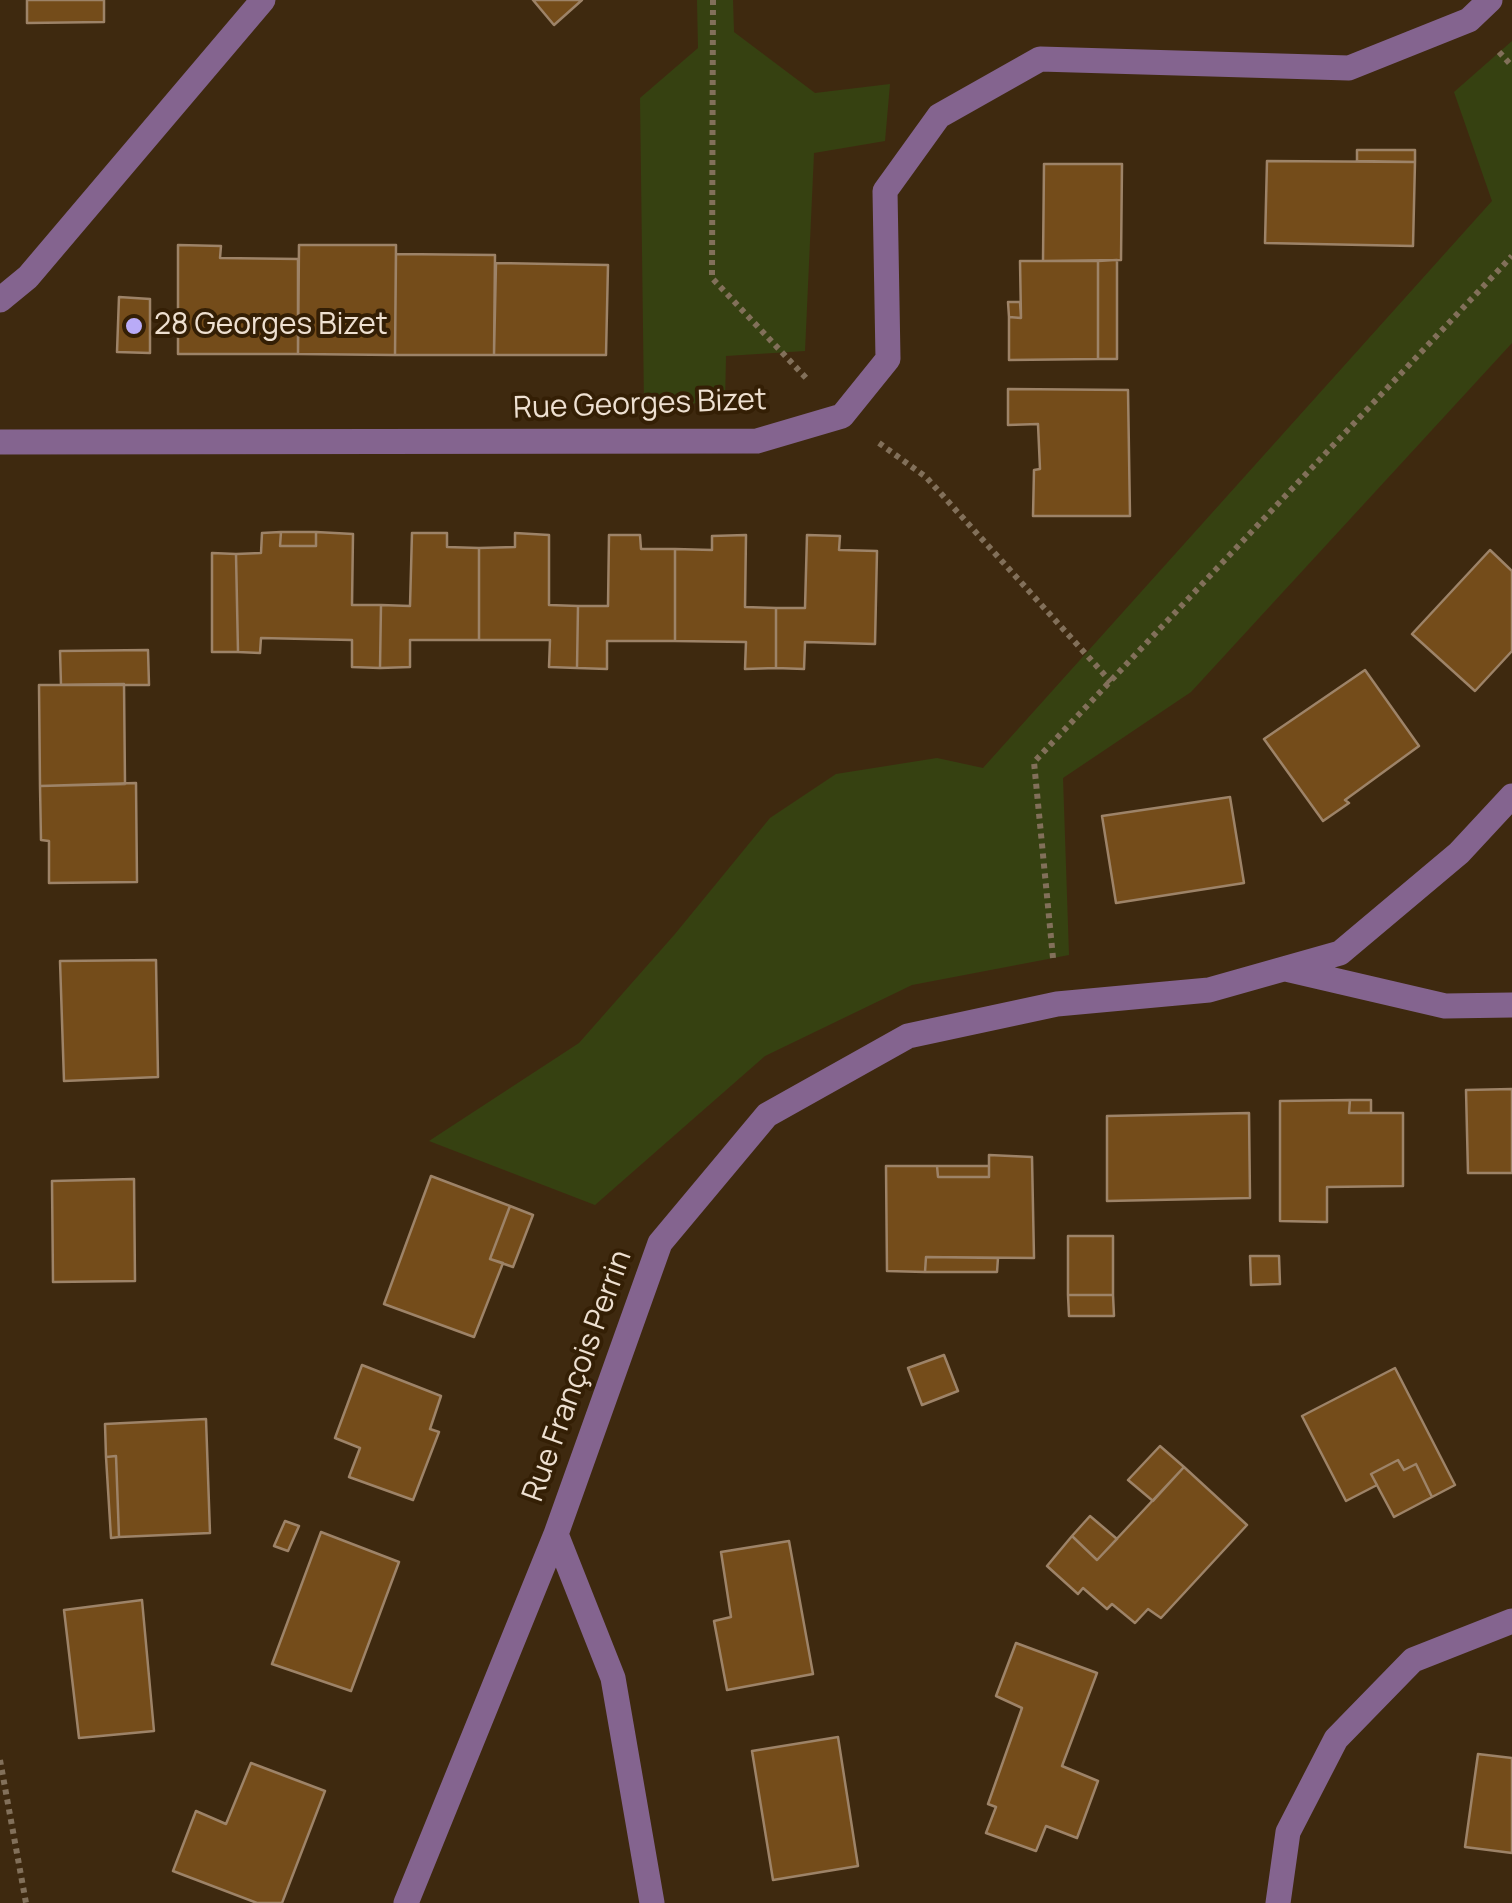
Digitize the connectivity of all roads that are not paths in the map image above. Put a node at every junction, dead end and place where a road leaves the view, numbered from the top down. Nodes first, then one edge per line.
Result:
1 (263, 0) edge
2 (1490, 0) edge
3 (0, 300) edge
4 (0, 442) edge
5 (1512, 796) edge
6 (1284, 968) junction
7 (1512, 1005) edge
8 (556, 1534) junction
9 (1512, 1621) edge
10 (406, 1903) edge
11 (652, 1903) edge
12 (1278, 1903) edge

1 - 3 street
2 - 4 street, Rue Georges Bizet
5 - 6 street, Rue François Perrin
6 - 7 street
6 - 8 street, Rue François Perrin
8 - 10 street, Rue François Perrin
8 - 11 street
9 - 12 street

